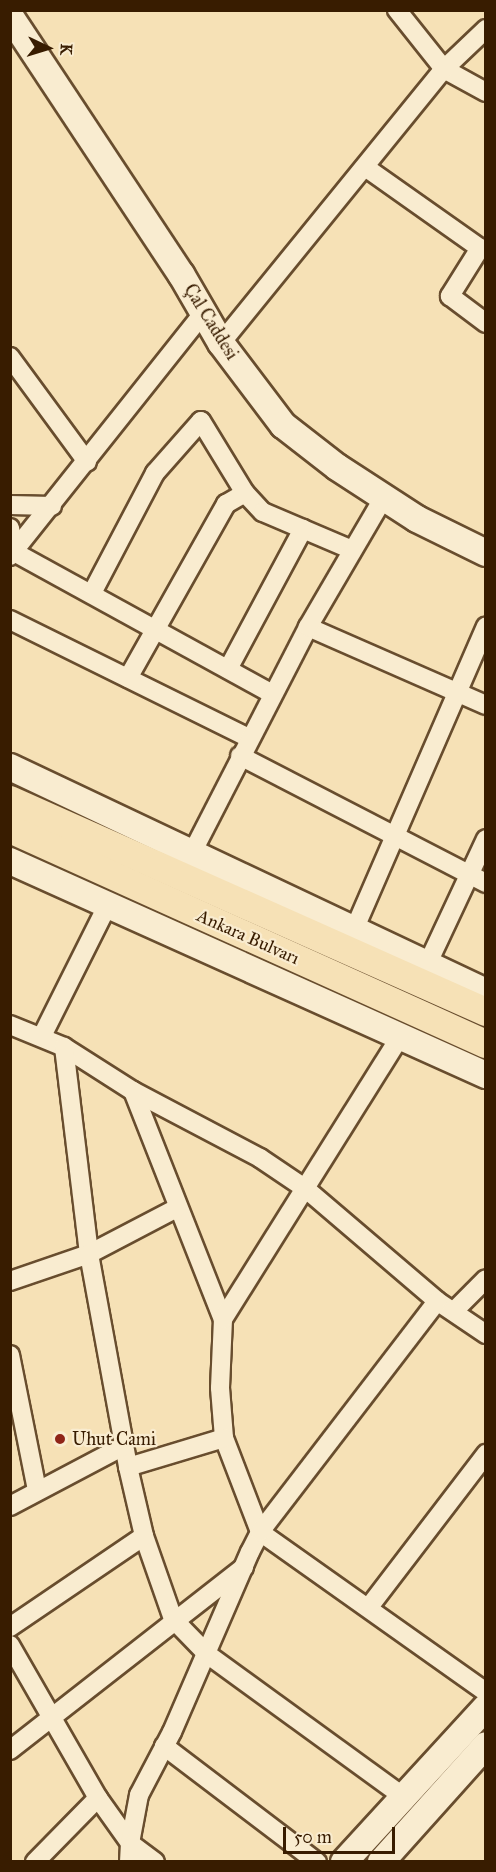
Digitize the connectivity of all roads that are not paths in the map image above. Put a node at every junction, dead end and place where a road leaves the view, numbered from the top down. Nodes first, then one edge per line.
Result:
1 (396, 10) edge
2 (10, 16) edge
3 (486, 29) edge
4 (444, 69) junction
5 (486, 92) edge
6 (364, 166) junction
7 (483, 250) edge
8 (204, 312) junction
9 (486, 323) edge
10 (221, 343) junction
11 (10, 357) edge
12 (87, 462) junction
13 (244, 493) junction
14 (384, 497) junction
15 (10, 505) edge
16 (52, 506) junction
17 (10, 528) edge
18 (303, 529) junction
19 (352, 550) junction
20 (486, 553) edge
21 (12, 554) edge
22 (92, 593) junction
23 (10, 620) edge
24 (486, 626) edge
25 (156, 627) junction
26 (308, 627) junction
27 (228, 669) junction
28 (128, 678) junction
29 (454, 692) junction
30 (272, 694) junction
31 (486, 705) edge
32 (249, 738) junction
33 (240, 756) junction
34 (10, 767) edge
35 (10, 800) edge
36 (10, 829) edge
37 (397, 834) junction
38 (486, 839) edge
39 (192, 853) junction
40 (10, 861) edge
41 (478, 879) edge
42 (107, 906) junction
43 (354, 930) junction
44 (427, 965) junction
45 (486, 992) edge
46 (486, 1012) edge
47 (10, 1025) edge
48 (42, 1036) junction
49 (400, 1037) junction
50 (486, 1044) edge
51 (64, 1047) junction
52 (486, 1075) edge
53 (133, 1091) junction
54 (306, 1189) junction
55 (177, 1208) junction
56 (89, 1254) junction
57 (486, 1279) edge
58 (10, 1281) edge
59 (437, 1301) junction
60 (454, 1311) junction
61 (223, 1319) junction
62 (486, 1334) edge
63 (10, 1354) edge
64 (224, 1437) junction
65 (124, 1446) junction
66 (486, 1454) edge
67 (128, 1467) junction
68 (37, 1490) junction
69 (10, 1506) edge
70 (260, 1532) junction
71 (144, 1536) junction
72 (244, 1567) junction
73 (369, 1608) junction
74 (172, 1619) junction
75 (10, 1627) edge
76 (10, 1645) edge
77 (207, 1654) junction
78 (486, 1692) edge
79 (486, 1707) edge
80 (52, 1714) junction
81 (164, 1746) junction
82 (486, 1746) edge
83 (10, 1750) edge
84 (404, 1797) junction
85 (98, 1798) junction
86 (130, 1843) junction
87 (36, 1862) edge
88 (129, 1862) edge
89 (155, 1862) edge
90 (317, 1862) edge
91 (345, 1862) edge
92 (381, 1862) edge

1 - 4 street
2 - 8 main road, Çal Caddesi
3 - 4 street
4 - 5 street
4 - 6 street
6 - 7 street
6 - 10 street
7 - 9 street
8 - 10 main road, Çal Caddesi
8 - 12 street
10 - 14 main road, Çal Caddesi
11 - 12 street
12 - 16 street
13 - 18 street
13 - 22 street
13 - 25 street
14 - 19 street
14 - 20 main road, Çal Caddesi
15 - 16 street
16 - 21 street
17 - 21 street
18 - 19 street
18 - 27 street
19 - 26 street
21 - 22 street
22 - 25 street
23 - 28 street
24 - 29 street
25 - 27 street
25 - 28 street
26 - 29 street
26 - 30 street
27 - 30 street
28 - 32 street
29 - 31 street
29 - 37 street
30 - 32 street
32 - 33 street
33 - 37 street
33 - 39 street
34 - 39 main road
35 - 46 main road, Ankara Bulvarı
36 - 50 main road, Ankara Bulvarı
37 - 41 street
37 - 43 street
38 - 41 street
39 - 43 main road
40 - 42 main road
41 - 44 street
42 - 48 street
42 - 49 main road
43 - 44 main road
44 - 45 main road
47 - 48 street
48 - 51 street
49 - 52 main road
49 - 54 street
51 - 53 street
51 - 56 street
53 - 54 street
53 - 55 street
54 - 59 street
54 - 61 street
55 - 56 street
55 - 61 street
56 - 58 street
56 - 65 street
57 - 60 street
59 - 60 street
59 - 70 street
60 - 62 street
61 - 64 street
63 - 68 street
64 - 67 street
64 - 70 street
65 - 67 street
65 - 68 street
66 - 73 street
67 - 71 street
68 - 69 street
70 - 72 street
70 - 73 street
71 - 74 street
71 - 75 street
72 - 74 street
72 - 77 street
73 - 78 street
74 - 77 street
74 - 80 street
76 - 80 street
77 - 81 street
77 - 84 street
79 - 84 main road
80 - 83 street
80 - 85 street
81 - 86 street
81 - 90 street
82 - 92 main road
84 - 91 main road
85 - 86 street
85 - 87 street
86 - 88 street
86 - 89 street

